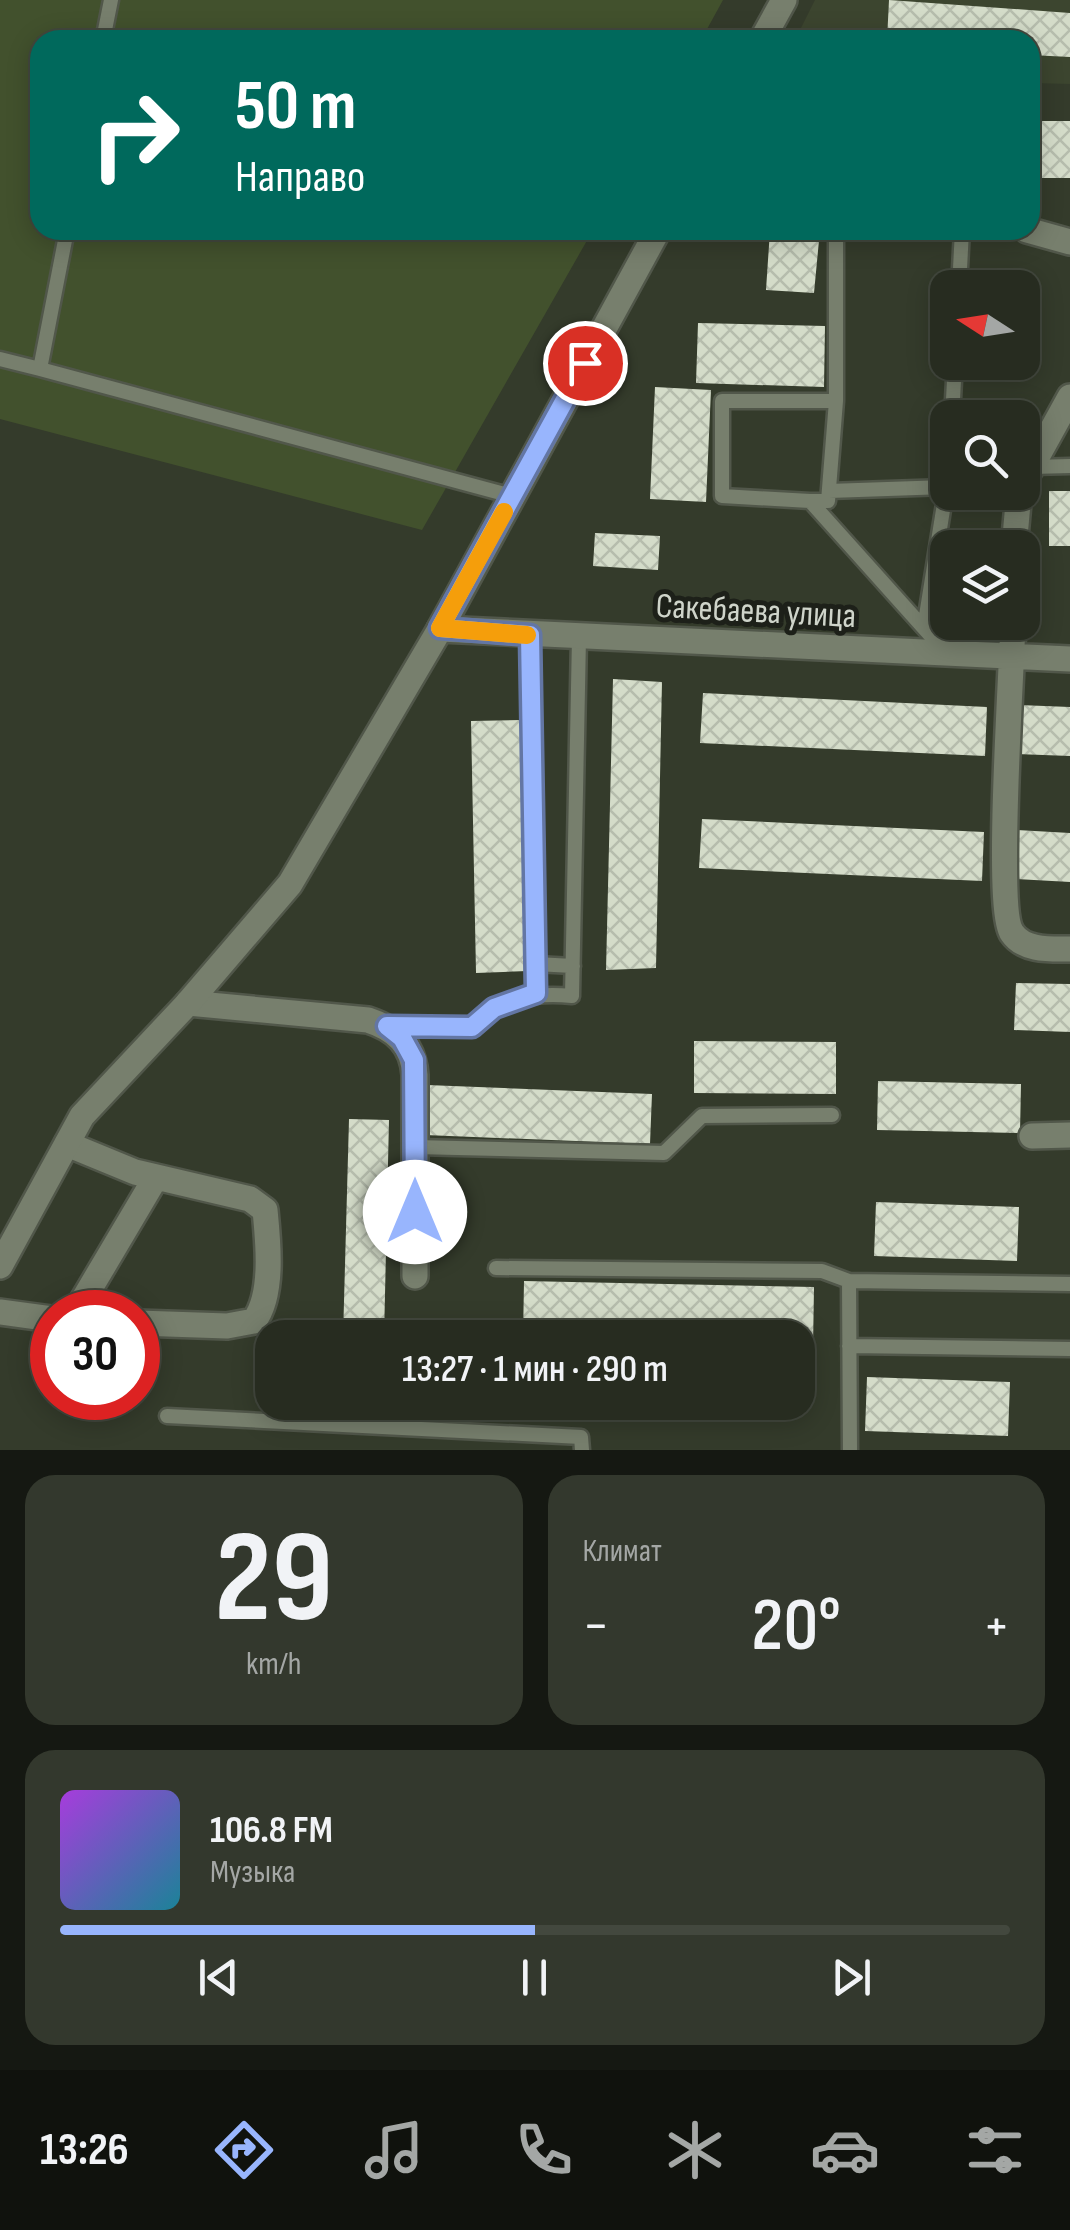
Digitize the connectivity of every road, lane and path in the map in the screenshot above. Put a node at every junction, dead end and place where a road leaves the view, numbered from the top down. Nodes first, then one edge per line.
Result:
1 (111, 0) edge
2 (784, 0) edge
3 (105, 30) edge
4 (768, 30) edge
5 (1040, 234) edge
6 (65, 240) edge
7 (653, 240) edge
8 (836, 240) edge
9 (961, 240) edge
10 (1070, 242) edge
11 (960, 270) edge
12 (0, 358) edge
13 (40, 369) junction
14 (1070, 397) edge
15 (836, 401) junction
16 (1040, 452) edge
17 (1070, 466) edge
18 (1040, 473) edge
19 (930, 488) edge
20 (829, 491) junction
21 (512, 496) junction
22 (810, 501) junction
23 (942, 510) edge
24 (440, 628) junction
25 (924, 628) junction
26 (530, 635) junction
27 (579, 637) junction
28 (1012, 640) edge
29 (948, 655) junction
30 (1012, 658) junction
31 (1070, 660) edge
32 (1070, 950) edge
33 (536, 964) junction
34 (572, 966) junction
35 (536, 993) junction
36 (188, 1003) junction
37 (387, 1026) junction
38 (832, 1115) dead end
39 (1070, 1134) edge
40 (1032, 1136) dead end
41 (67, 1144) junction
42 (416, 1147) junction
43 (156, 1177) junction
44 (0, 1266) edge
45 (496, 1268) dead end
46 (415, 1276) dead end
47 (849, 1281) junction
48 (1070, 1284) edge
49 (89, 1290) edge
50 (0, 1312) edge
51 (30, 1316) edge
52 (160, 1323) edge
53 (849, 1346) junction
54 (1070, 1349) edge
55 (167, 1416) dead end
56 (582, 1450) edge
57 (850, 1450) edge

1 - 3 lane
2 - 4 street
5 - 10 street
6 - 13 lane
7 - 21 street
8 - 15 lane
9 - 11 lane
12 - 13 lane
13 - 21 lane
14 - 16 street
15 - 20 lane
15 - 22 lane
17 - 18 lane
19 - 20 lane
20 - 22 lane
21 - 24 street
22 - 25 lane
23 - 25 lane
24 - 26 street, Сакебаева улица
24 - 36 street
25 - 29 lane
26 - 27 street, Сакебаева улица
26 - 33 lane
27 - 29 street, Сакебаева улица
27 - 34 lane
28 - 30 street
29 - 30 street, Сакебаева улица
30 - 31 street, Сакебаева улица
30 - 32 street
33 - 34 lane
33 - 35 lane
34 - 35 lane
35 - 37 lane
36 - 37 street
36 - 41 street
37 - 42 street
38 - 42 lane
39 - 40 street
41 - 43 street
41 - 44 street
42 - 46 street
43 - 49 street
43 - 52 street
45 - 47 lane
47 - 48 lane
47 - 53 lane
50 - 51 street
53 - 54 lane
53 - 57 lane
55 - 56 lane

